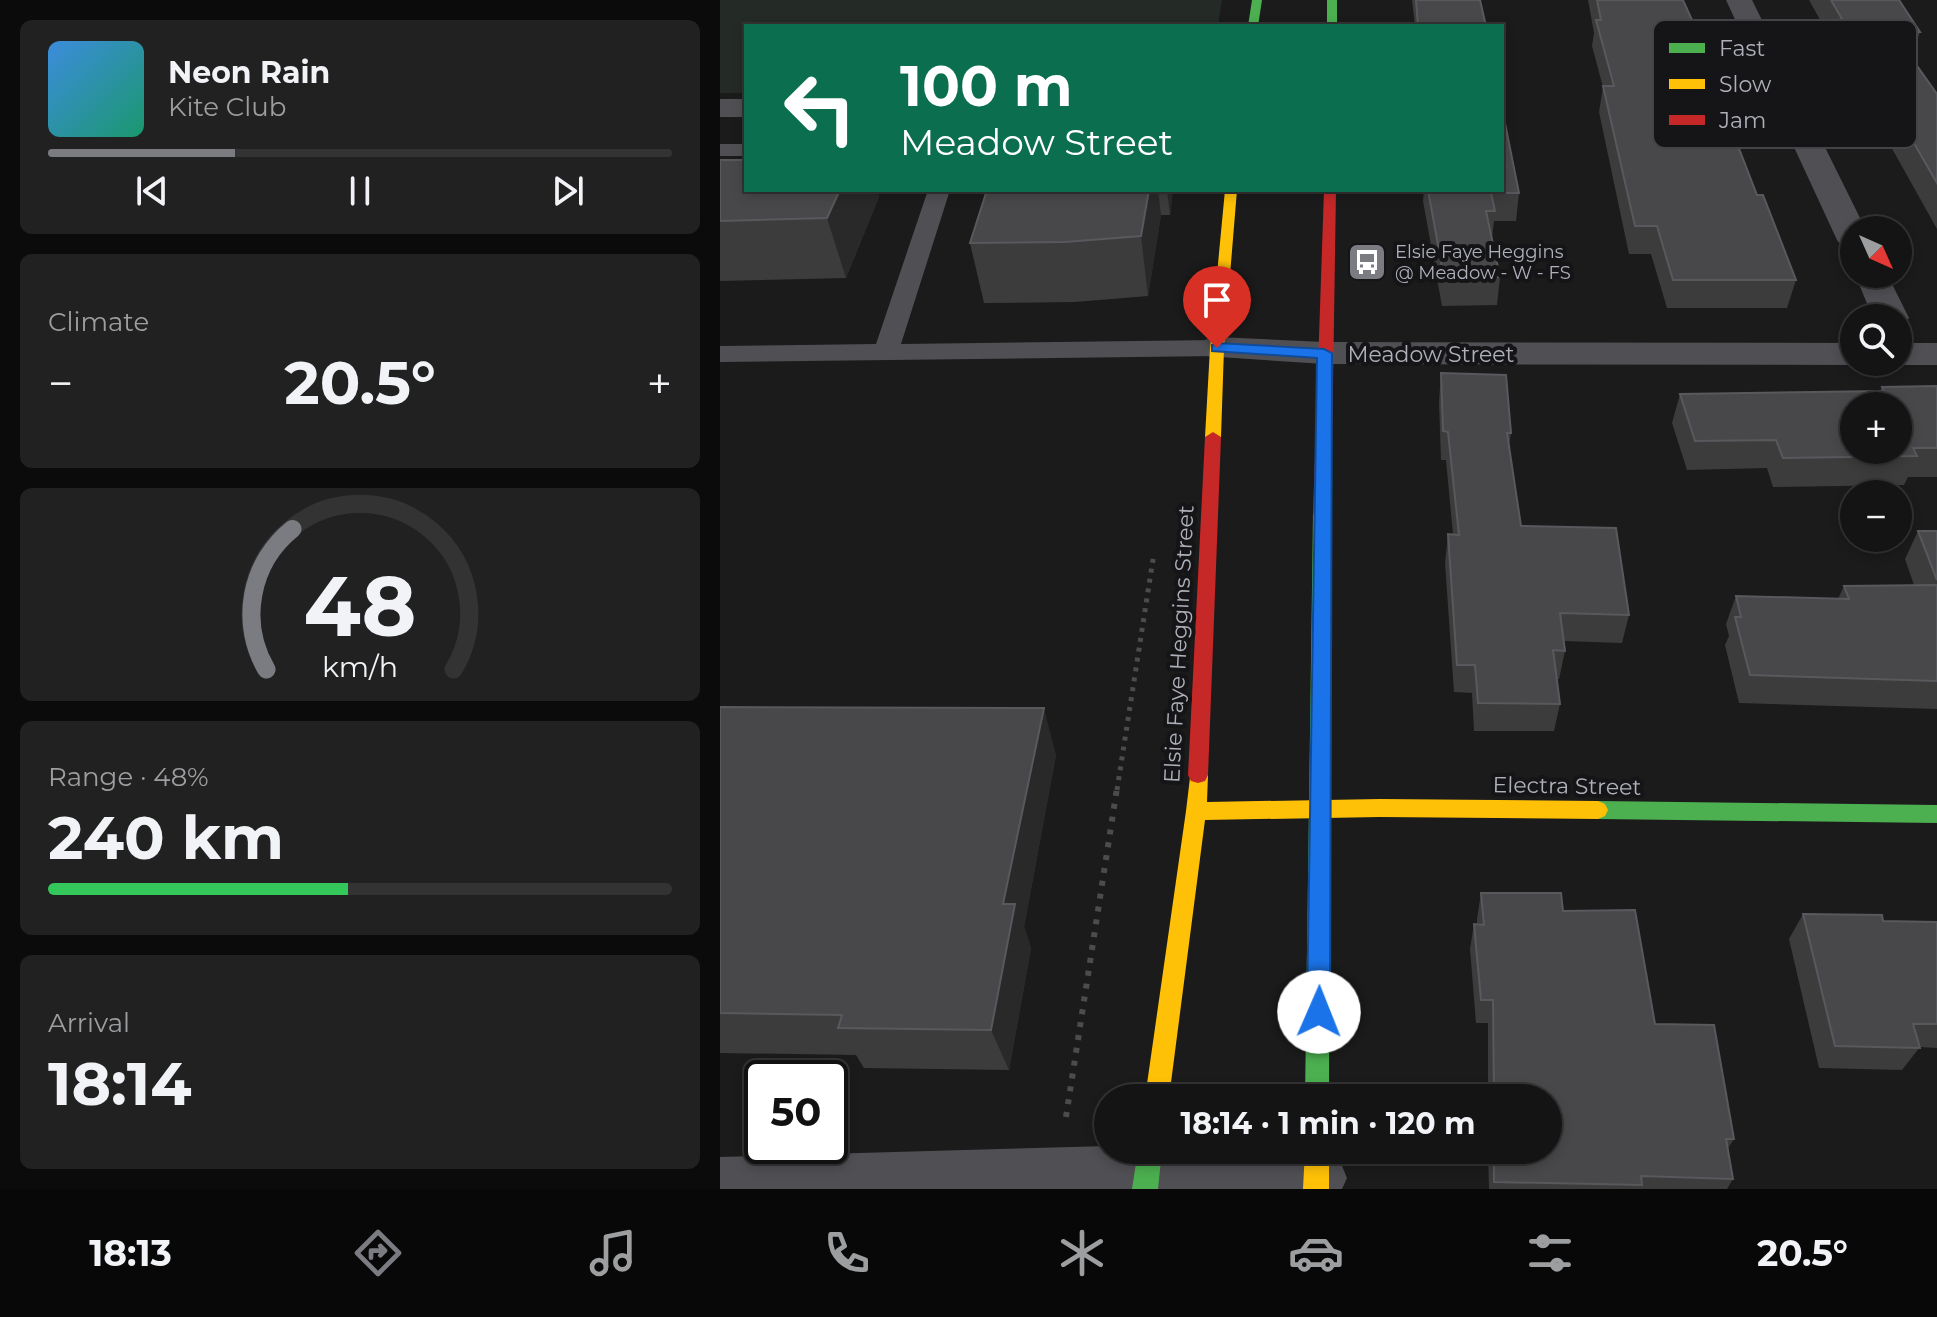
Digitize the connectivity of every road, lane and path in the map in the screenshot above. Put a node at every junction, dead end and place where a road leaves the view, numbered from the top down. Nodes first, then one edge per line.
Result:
1 (1257, 0) edge
2 (1332, 0) edge
3 (1739, 0) edge
4 (1749, 20) edge
5 (1253, 24) edge
6 (1332, 24) edge
7 (720, 108) edge
8 (744, 108) edge
9 (1810, 148) edge
10 (720, 150) edge
11 (744, 150) edge
12 (938, 192) edge
13 (1231, 192) edge
14 (1330, 192) edge
15 (1842, 216) edge
16 (1217, 348) junction
17 (886, 352) junction
18 (1324, 353) junction
19 (720, 354) edge
20 (1840, 354) edge
21 (1155, 544) dead end
22 (1321, 810) junction
23 (1196, 811) junction
24 (1937, 814) edge
25 (1159, 1084) edge
26 (1317, 1084) edge
27 (1066, 1117) dead end
28 (1147, 1172) edge
29 (1316, 1172) edge
30 (720, 1188) edge

1 - 5 main road
2 - 6 main road
3 - 4 street
7 - 8 street
9 - 15 street
10 - 11 lane
12 - 17 lane
13 - 16 main road, Elsie Faye Heggins Street
14 - 18 main road
16 - 17 lane, Meadow Street
16 - 18 street, Meadow Street
16 - 23 main road, Elsie Faye Heggins Street
17 - 19 lane, Meadow Street
18 - 20 street, Meadow Street
18 - 22 main road
21 - 27 path
22 - 23 main road, Electra Street
22 - 24 main road, Electra Street
22 - 26 main road
23 - 25 main road, Elsie Faye Heggins Street
28 - 29 street
28 - 30 street

